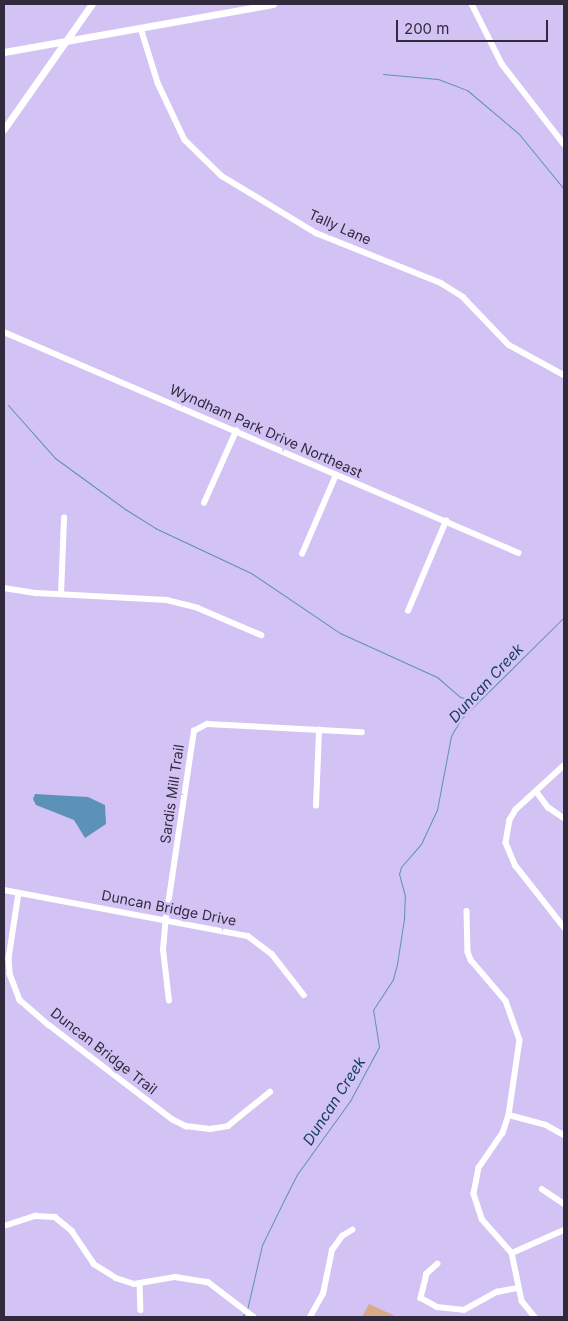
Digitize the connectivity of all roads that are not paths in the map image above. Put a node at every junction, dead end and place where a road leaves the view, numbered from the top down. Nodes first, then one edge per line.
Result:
1 (92, 4) edge
2 (273, 4) edge
3 (472, 4) edge
4 (140, 28) junction
5 (63, 42) junction
6 (4, 52) edge
7 (4, 129) edge
8 (564, 144) edge
9 (4, 332) edge
10 (564, 375) edge
11 (236, 431) junction
12 (336, 475) junction
13 (204, 503) dead end
14 (64, 518) dead end
15 (446, 522) junction
16 (519, 553) dead end
17 (302, 554) dead end
18 (4, 588) edge
19 (61, 594) junction
20 (408, 611) dead end
21 (261, 635) dead end
22 (319, 730) junction
23 (362, 732) dead end
24 (564, 766) edge
25 (537, 792) junction
26 (316, 806) dead end
27 (564, 818) edge
28 (4, 890) edge
29 (20, 893) junction
30 (467, 911) dead end
31 (166, 918) junction
32 (564, 927) edge
33 (304, 995) dead end
34 (169, 1001) dead end
35 (270, 1092) dead end
36 (509, 1114) junction
37 (564, 1135) edge
38 (542, 1190) dead end
39 (564, 1204) edge
40 (4, 1226) edge
41 (352, 1230) dead end
42 (564, 1230) edge
43 (512, 1253) junction
44 (438, 1264) dead end
45 (140, 1284) junction
46 (518, 1288) junction
47 (141, 1310) dead end
48 (254, 1317) edge
49 (310, 1317) edge
50 (535, 1317) edge

1 - 5 street
2 - 4 street
3 - 8 street
4 - 5 street
4 - 10 street, Tally Lane
5 - 6 street
5 - 7 street
9 - 11 street, Wyndham Park Drive Northeast
11 - 12 street, Wyndham Park Drive Northeast
11 - 13 street
12 - 15 street, Wyndham Park Drive Northeast
12 - 17 street
14 - 19 street
15 - 16 street, Wyndham Park Drive Northeast
15 - 20 street
18 - 19 street
19 - 21 street
22 - 23 street, Sardis Mill Trail
22 - 26 street
22 - 31 street, Sardis Mill Trail
24 - 25 street
25 - 27 street
25 - 32 street
28 - 29 street, Duncan Bridge Drive
29 - 31 street, Duncan Bridge Drive
29 - 35 street, Duncan Bridge Trail
30 - 36 street
31 - 33 street, Duncan Bridge Drive
31 - 34 street, Sardis Mill Trail
36 - 37 street
36 - 43 street
38 - 39 street
40 - 45 street
41 - 49 street
42 - 43 street
43 - 46 street
44 - 46 street
45 - 47 street
45 - 48 street
46 - 50 street

